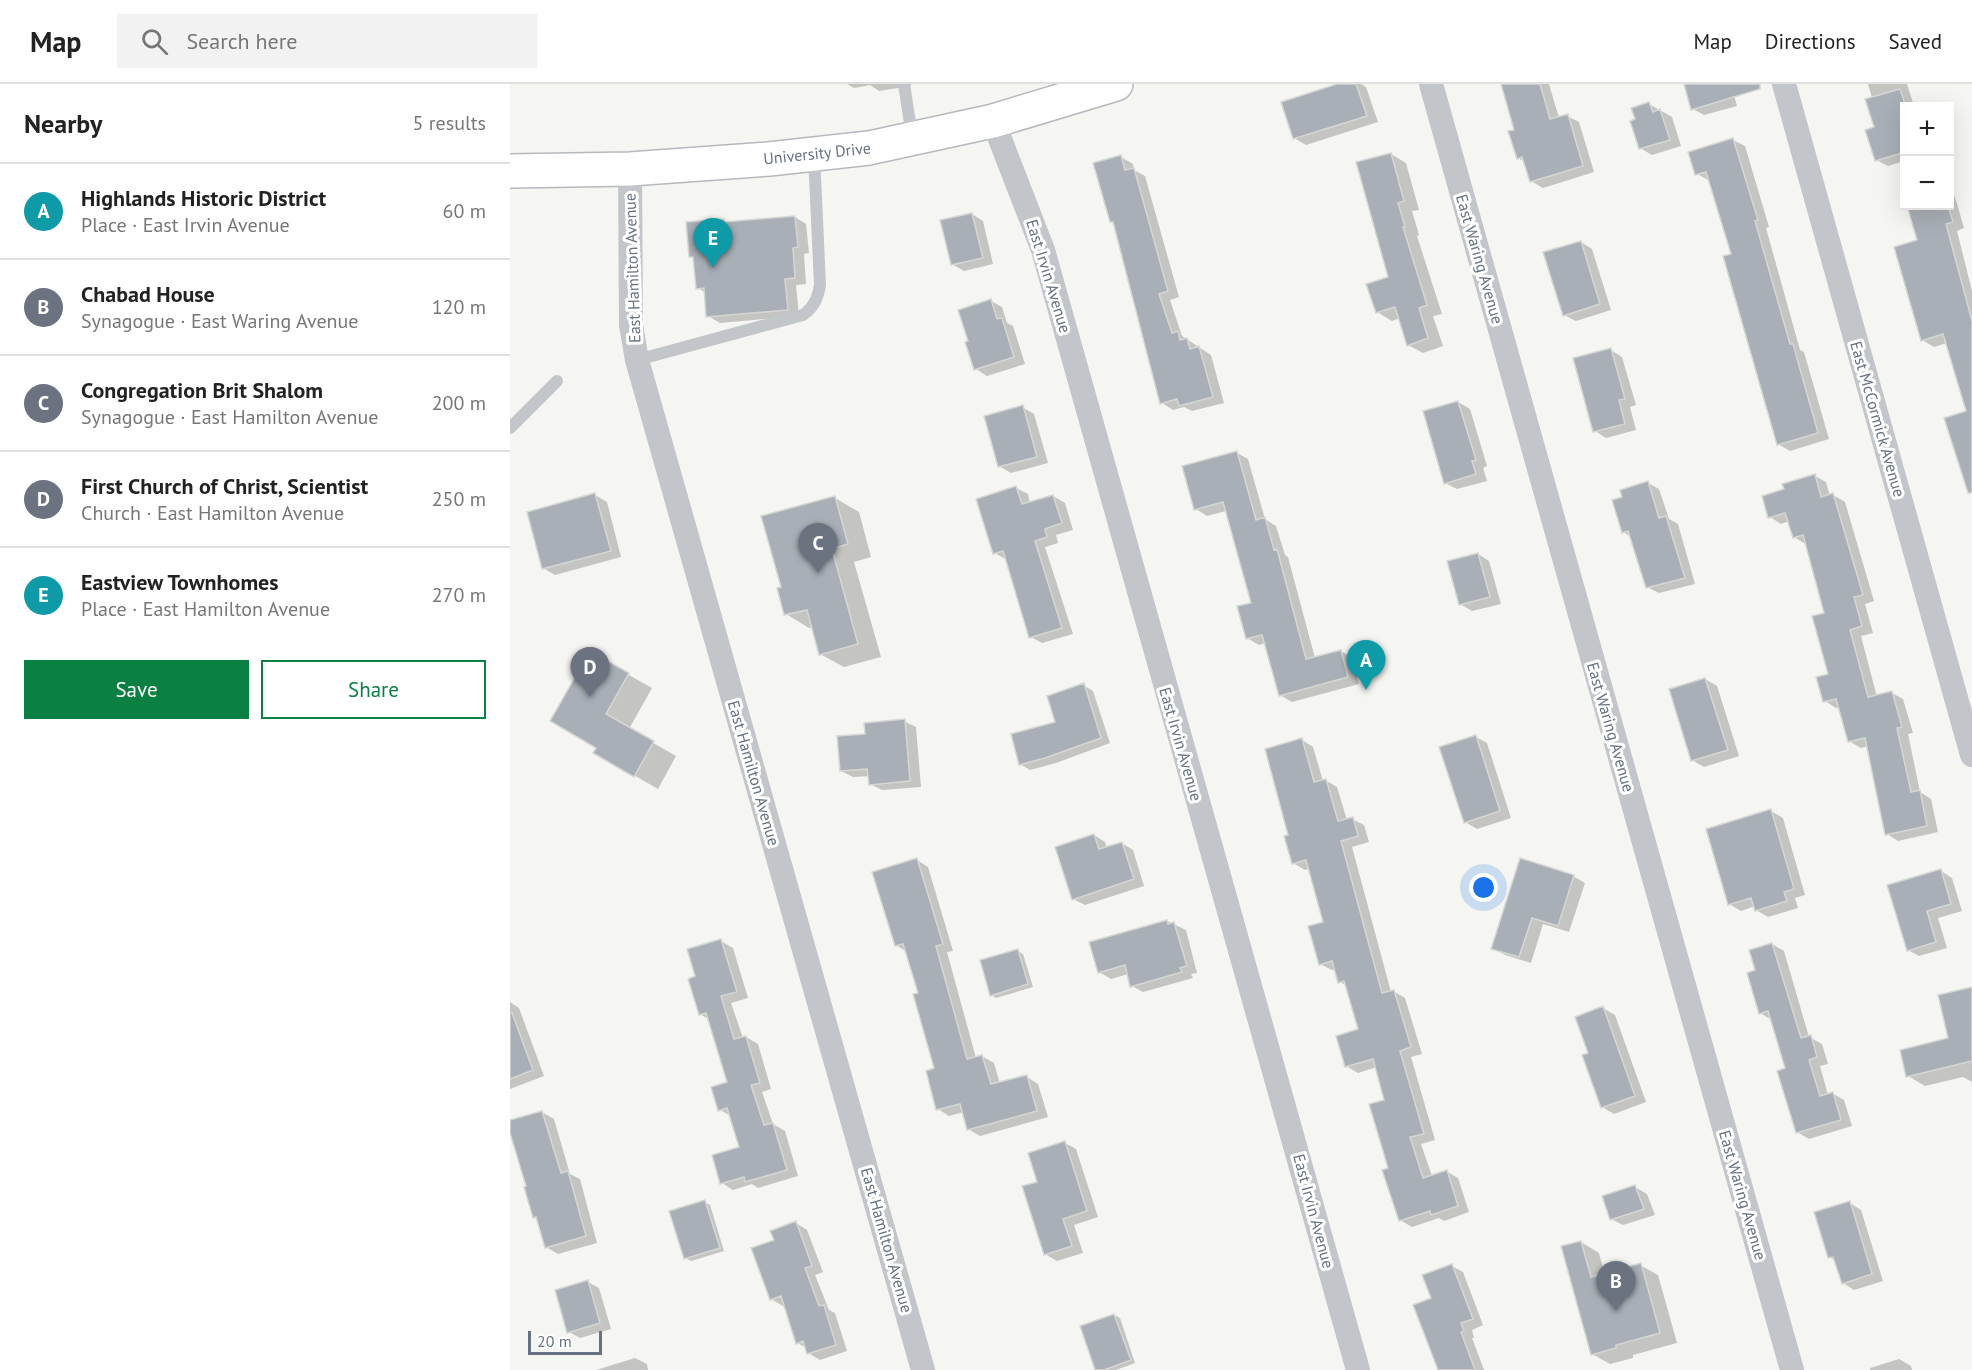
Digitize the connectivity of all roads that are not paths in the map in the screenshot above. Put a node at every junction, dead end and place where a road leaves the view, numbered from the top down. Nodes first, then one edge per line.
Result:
1 (904, 84) edge
2 (1116, 84) edge
3 (1431, 84) edge
4 (1784, 84) edge
5 (993, 121) junction
6 (913, 139) junction
7 (814, 154) junction
8 (630, 169) junction
9 (510, 171) edge
10 (637, 360) junction
11 (557, 381) dead end
12 (510, 429) edge
13 (1972, 755) edge
14 (923, 1370) edge
15 (1358, 1370) edge
16 (1792, 1370) edge

1 - 6 lane
2 - 5 main road, University Drive
3 - 16 street, East Waring Avenue
4 - 13 street, East McCormick Avenue
5 - 6 main road, University Drive
5 - 15 street, East Irvin Avenue
6 - 7 main road, University Drive
7 - 8 main road, University Drive
7 - 10 lane
8 - 9 main road, University Drive
8 - 10 street, East Hamilton Avenue
10 - 14 street, East Hamilton Avenue
11 - 12 lane

